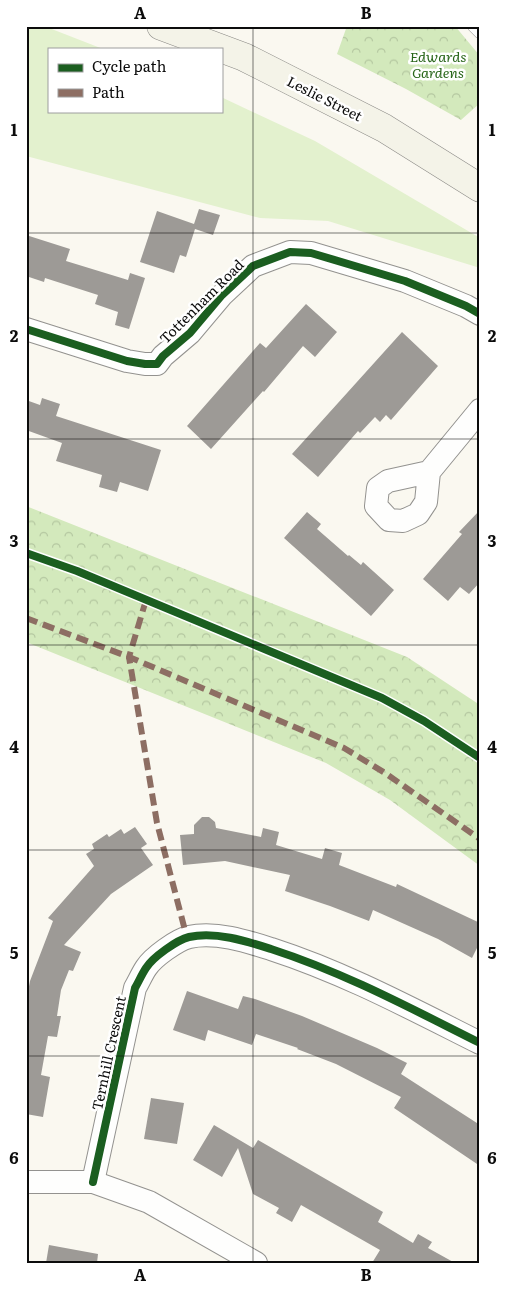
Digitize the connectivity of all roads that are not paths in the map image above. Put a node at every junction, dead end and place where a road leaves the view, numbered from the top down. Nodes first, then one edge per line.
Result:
1 (161, 26) edge
2 (473, 26) edge
3 (480, 33) edge
4 (220, 48) edge
5 (222, 49) edge
6 (478, 184) edge
7 (480, 314) edge
8 (26, 329) edge
9 (480, 410) edge
10 (429, 472) dead end
11 (480, 1043) edge
12 (26, 1182) edge
13 (93, 1182) junction
14 (256, 1263) edge

1 - 4 main road, Leslie Street
2 - 3 lane
5 - 6 main road, Leslie Street
7 - 8 street, Tottenham Road
9 - 10 street
11 - 13 street, Ternhill Crescent
12 - 13 street
13 - 14 street

